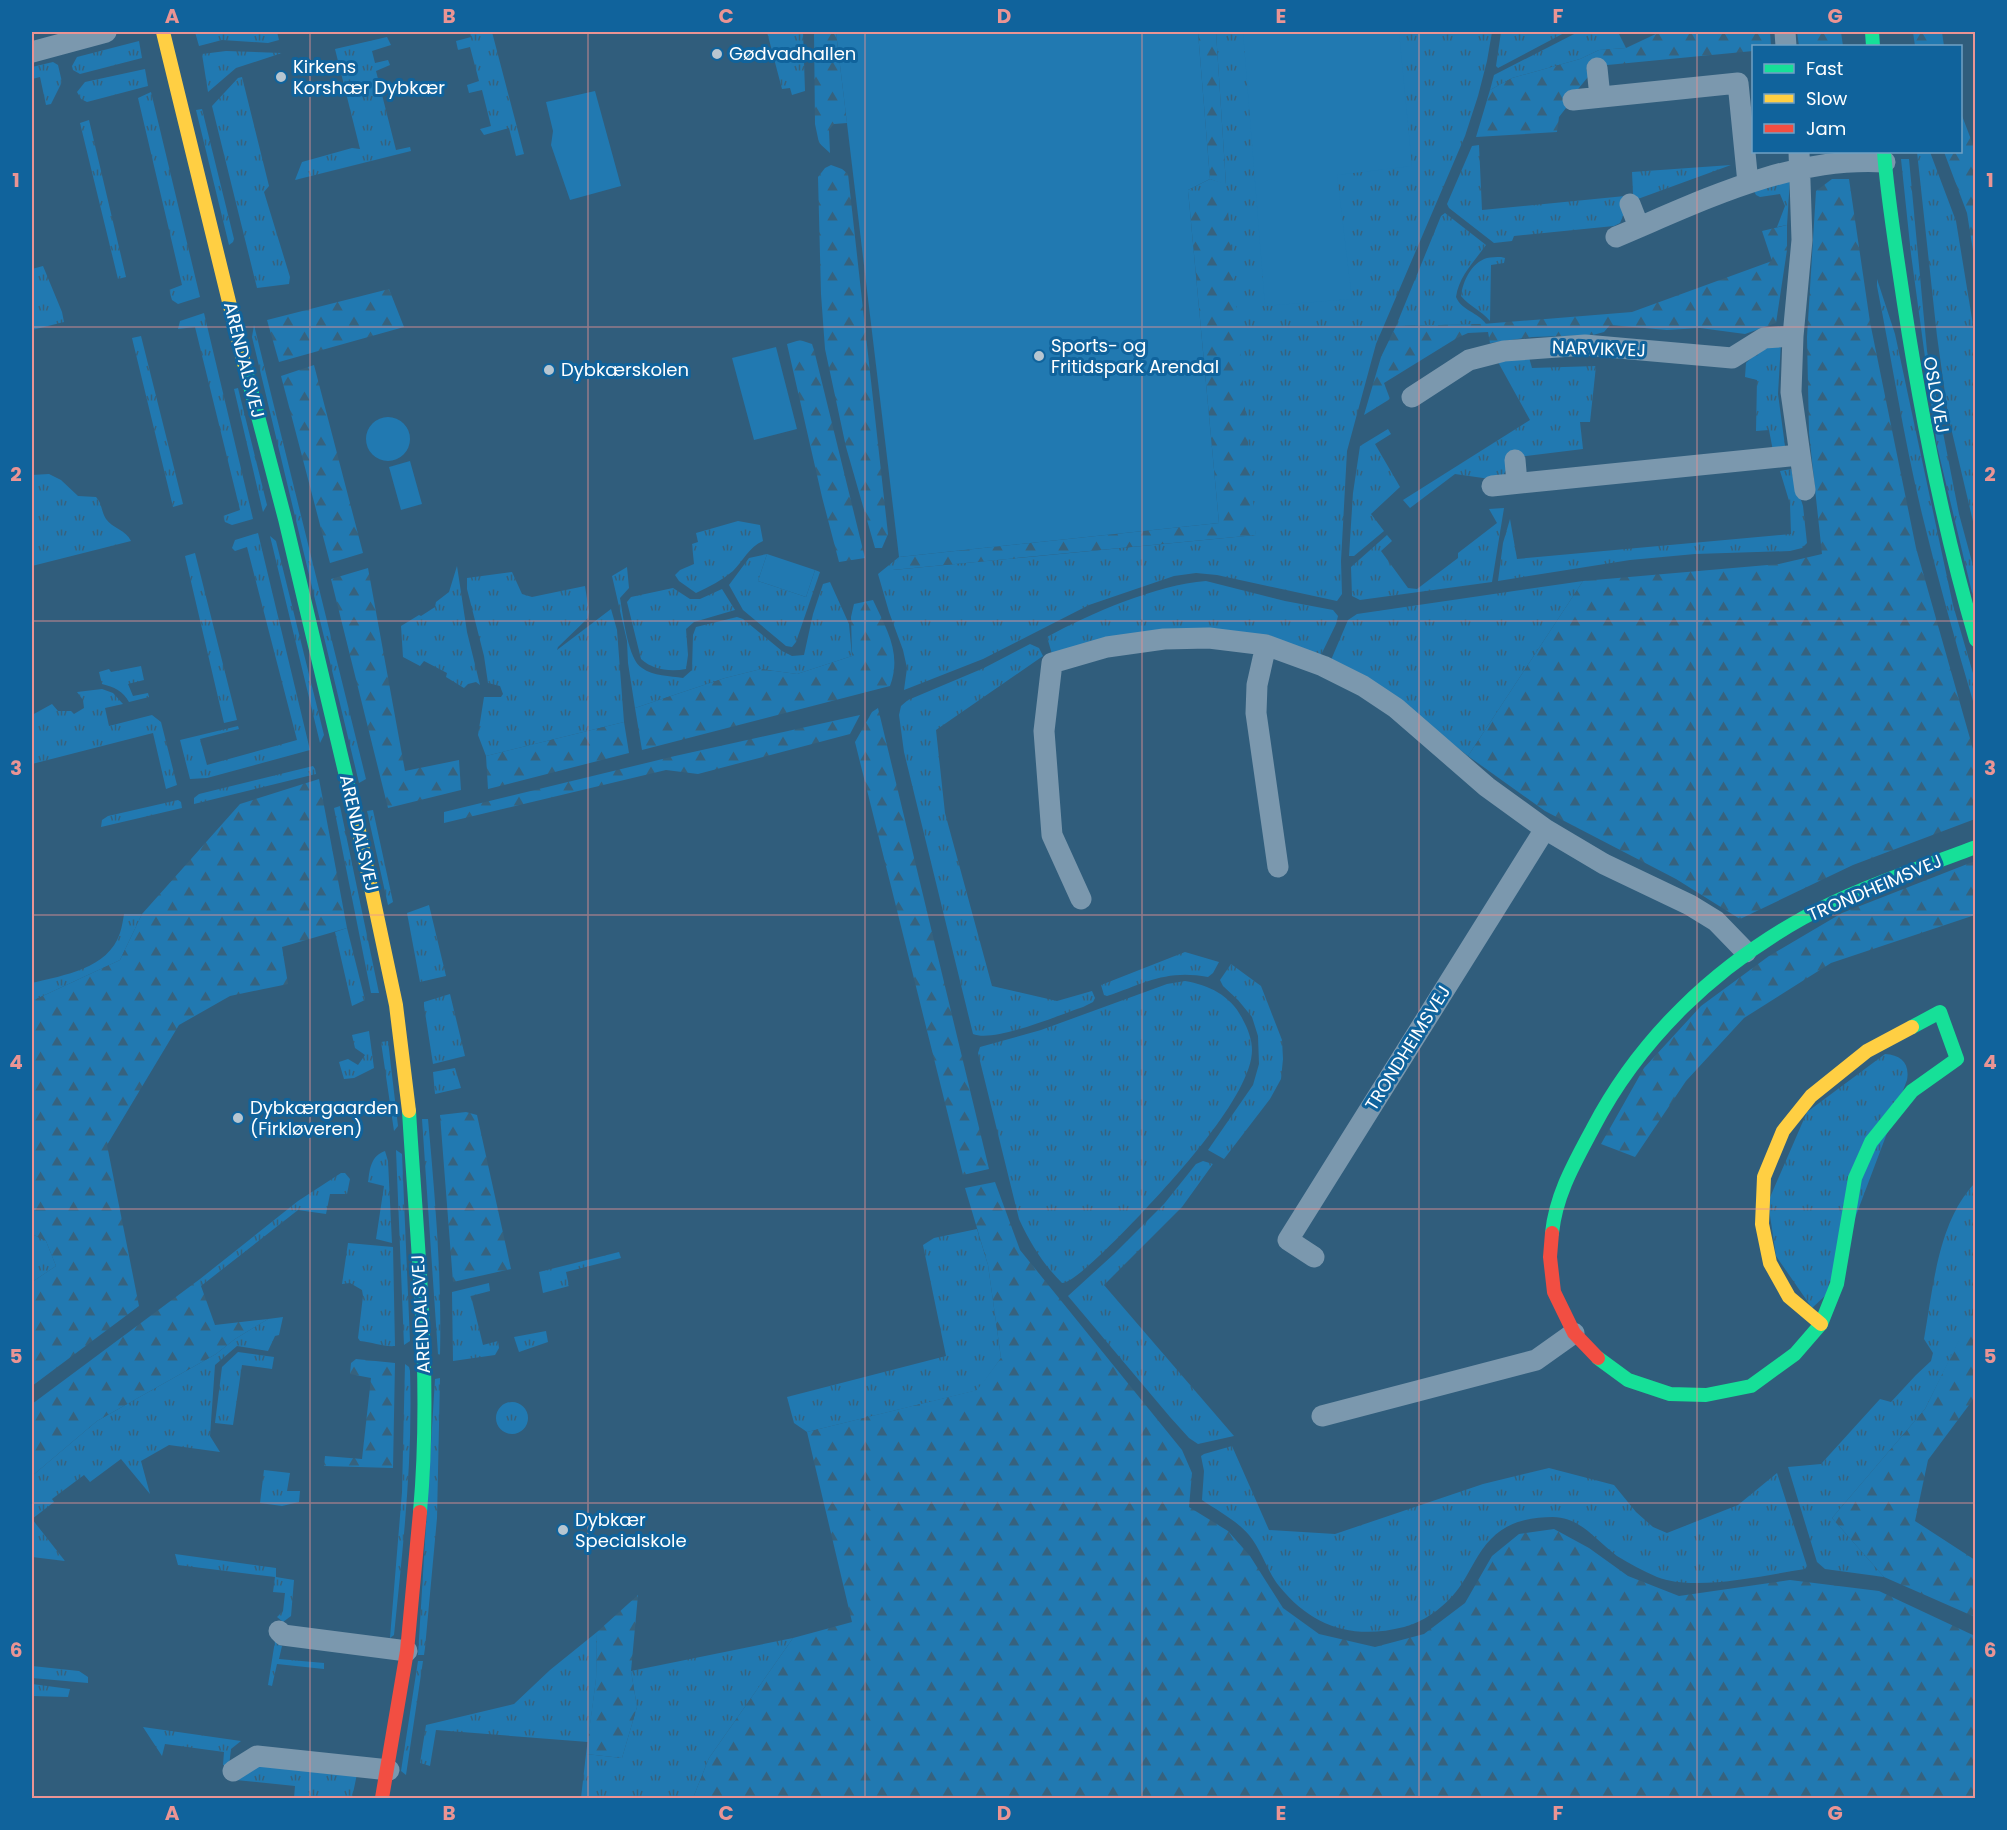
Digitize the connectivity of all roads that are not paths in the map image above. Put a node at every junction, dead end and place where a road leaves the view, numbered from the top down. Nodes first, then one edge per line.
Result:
1 (106, 32) edge
2 (163, 32) edge
3 (32, 52) edge
4 (1597, 68) dead end
5 (1600, 97) junction
6 (1574, 100) dead end
7 (1884, 157) edge
8 (1799, 159) edge
9 (1748, 183) junction
10 (1630, 204) dead end
11 (1639, 227) junction
12 (1616, 237) dead end
13 (1793, 336) junction
14 (1412, 397) dead end
15 (1799, 455) junction
16 (1515, 460) dead end
17 (1517, 483) junction
18 (1492, 486) dead end
19 (1805, 490) dead end
20 (1976, 640) edge
21 (1266, 645) junction
22 (1545, 829) junction
23 (1976, 847) edge
24 (1278, 867) dead end
25 (1081, 899) dead end
26 (1746, 952) junction
27 (1314, 1257) dead end
28 (1821, 1324) junction
29 (1574, 1333) junction
30 (1322, 1416) dead end
31 (279, 1631) dead end
32 (407, 1651) junction
33 (388, 1770) junction
34 (233, 1771) dead end
35 (382, 1798) edge

1 - 3 street
2 - 32 street, ARENDALSVEJ
4 - 5 street
5 - 6 street
5 - 9 street
7 - 8 street
7 - 20 street, OSLOVEJ
8 - 9 street
8 - 13 street
9 - 11 street
10 - 11 street
11 - 12 street
13 - 14 street, NARVIKVEJ
13 - 15 street
15 - 17 street
15 - 19 street
16 - 17 street
17 - 18 street
21 - 22 street
21 - 24 street
21 - 25 street
22 - 26 street
22 - 27 street, TRONDHEIMSVEJ
23 - 26 street, TRONDHEIMSVEJ
26 - 29 street, TRONDHEIMSVEJ
28 - 28 street, TRONDHEIMSVEJ
28 - 29 street, TRONDHEIMSVEJ
29 - 30 street
31 - 32 street
32 - 33 street, ARENDALSVEJ
33 - 34 street
33 - 35 street, ARENDALSVEJ

